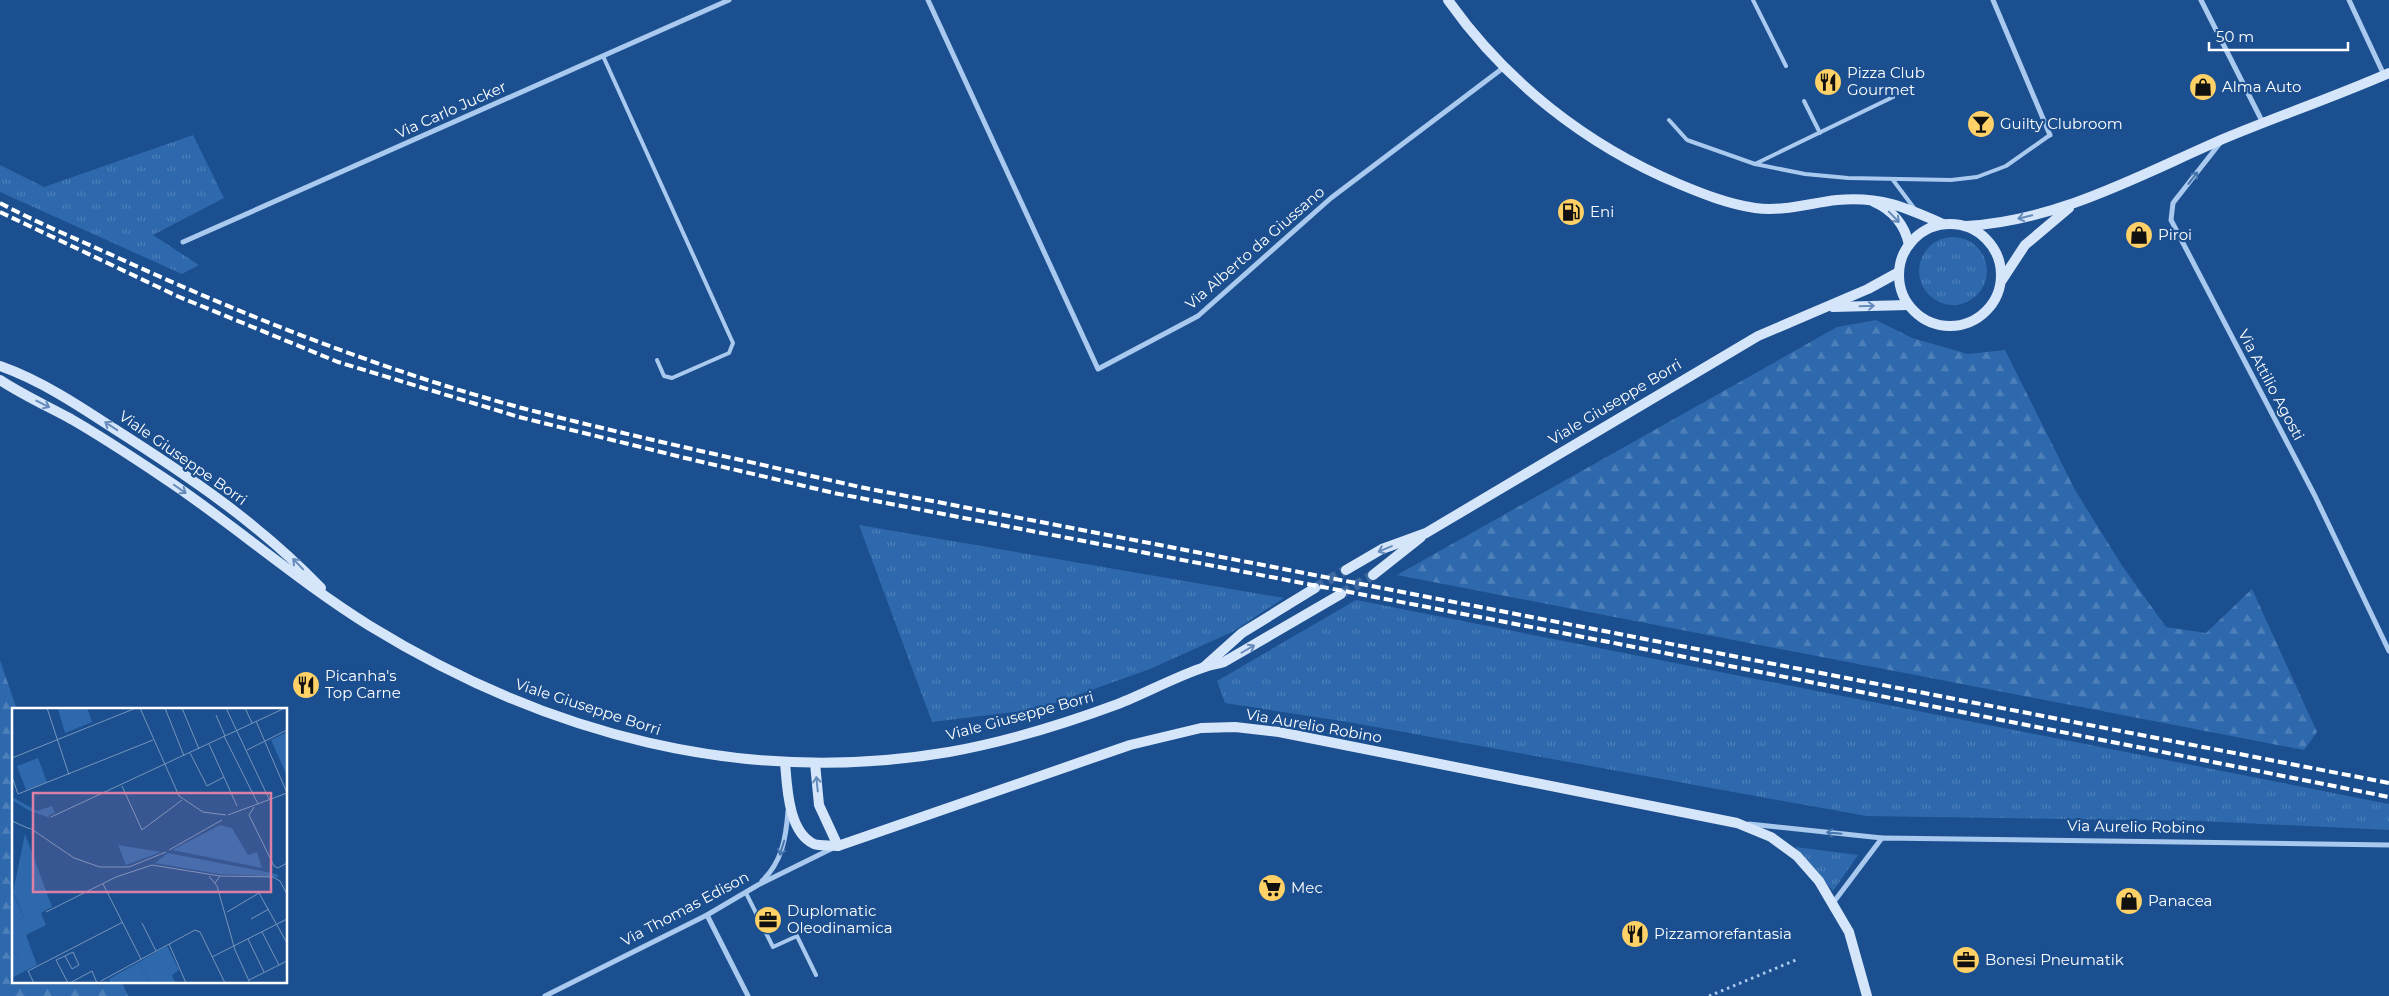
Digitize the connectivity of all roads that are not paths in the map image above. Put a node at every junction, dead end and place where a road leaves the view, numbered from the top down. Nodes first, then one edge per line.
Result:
1 (729, 0) edge
2 (928, 0) edge
3 (1448, 0) edge
4 (1753, 0) edge
5 (1993, 0) edge
6 (2201, 0) edge
7 (2348, 0) edge
8 (603, 56) junction
9 (1786, 66) dead end
10 (1504, 68) junction
11 (2386, 74) edge
12 (1893, 97) dead end
13 (1804, 101) dead end
14 (1669, 120) dead end
15 (2263, 123) junction
16 (1820, 133) junction
17 (2050, 135) joint
18 (2223, 140) junction
19 (1755, 164) junction
20 (1893, 179) junction
21 (1869, 199) junction
22 (2073, 205) junction
23 (1917, 212) junction
24 (1943, 224) junction
25 (1966, 226) junction
26 (183, 242) dead end
27 (1909, 244) junction
28 (1899, 272) junction
29 (2002, 280) junction
30 (1908, 305) junction
31 (1826, 307) junction
32 (657, 360) dead end
33 (0, 366) edge
34 (0, 380) edge
35 (1426, 533) junction
36 (1346, 570) tunnel mouth
37 (1373, 575) tunnel mouth
38 (1315, 588) tunnel mouth
39 (1341, 594) tunnel mouth
40 (332, 599) junction
41 (2389, 651) edge
42 (1203, 667) junction
43 (785, 762) junction
44 (815, 763) junction
45 (789, 804) junction
46 (1737, 823) junction
47 (1882, 838) junction
48 (2389, 845) edge
49 (838, 846) junction
50 (758, 884) junction
51 (746, 892) junction
52 (1833, 903) junction
53 (707, 915) junction
54 (816, 974) dead end
55 (545, 996) edge
56 (748, 996) edge
57 (1867, 996) edge

1 - 8 street, Via Carlo Jucker
2 - 10 street, Via Alberto da Giussano
3 - 10 main road
4 - 9 lane
5 - 17 street
6 - 15 street
7 - 11 street
8 - 26 street, Via Carlo Jucker
8 - 32 lane
10 - 21 main road
11 - 15 main road
12 - 16 lane
13 - 16 lane
14 - 19 lane
15 - 18 main road
16 - 19 lane
17 - 20 lane
18 - 22 main road
41 -> 18 street, Via Attilio Agosti
19 - 20 lane
20 - 23 lane
21 - 23 main road
21 -> 27 main road
22 -> 25 main road
22 - 29 main road
23 - 24 main road
24 - 25 main road
24 - 27 main road
25 - 29 main road
27 - 28 main road
28 - 30 main road
28 - 31 main road, Viale Giuseppe Borri
29 - 30 main road
31 -> 30 main road, Viale Giuseppe Borri
31 - 35 main road, Viale Giuseppe Borri
40 -> 33 main road, Viale Giuseppe Borri
34 -> 40 main road, Viale Giuseppe Borri
35 -> 36 main road, Viale Giuseppe Borri
35 - 37 main road, Viale Giuseppe Borri
38 - 42 main road, Viale Giuseppe Borri
42 -> 39 main road, Viale Giuseppe Borri
40 - 43 main road, Viale Giuseppe Borri
42 - 44 main road, Viale Giuseppe Borri
43 - 44 main road, Viale Giuseppe Borri
43 - 45 main road
49 -> 44 main road
45 - 49 main road
45 -> 50 street
47 -> 46 street, Via Aurelio Robino
46 - 49 main road, Via Aurelio Robino
46 - 52 main road, Via Aurelio Robino
47 - 48 street, Via Aurelio Robino
47 - 52 street
49 - 50 street, Via Thomas Edison
50 - 51 street, Via Thomas Edison
51 - 53 street, Via Thomas Edison
51 - 54 lane
52 - 57 main road, Via Aurelio Robino
53 - 55 street, Via Thomas Edison
53 - 56 street

